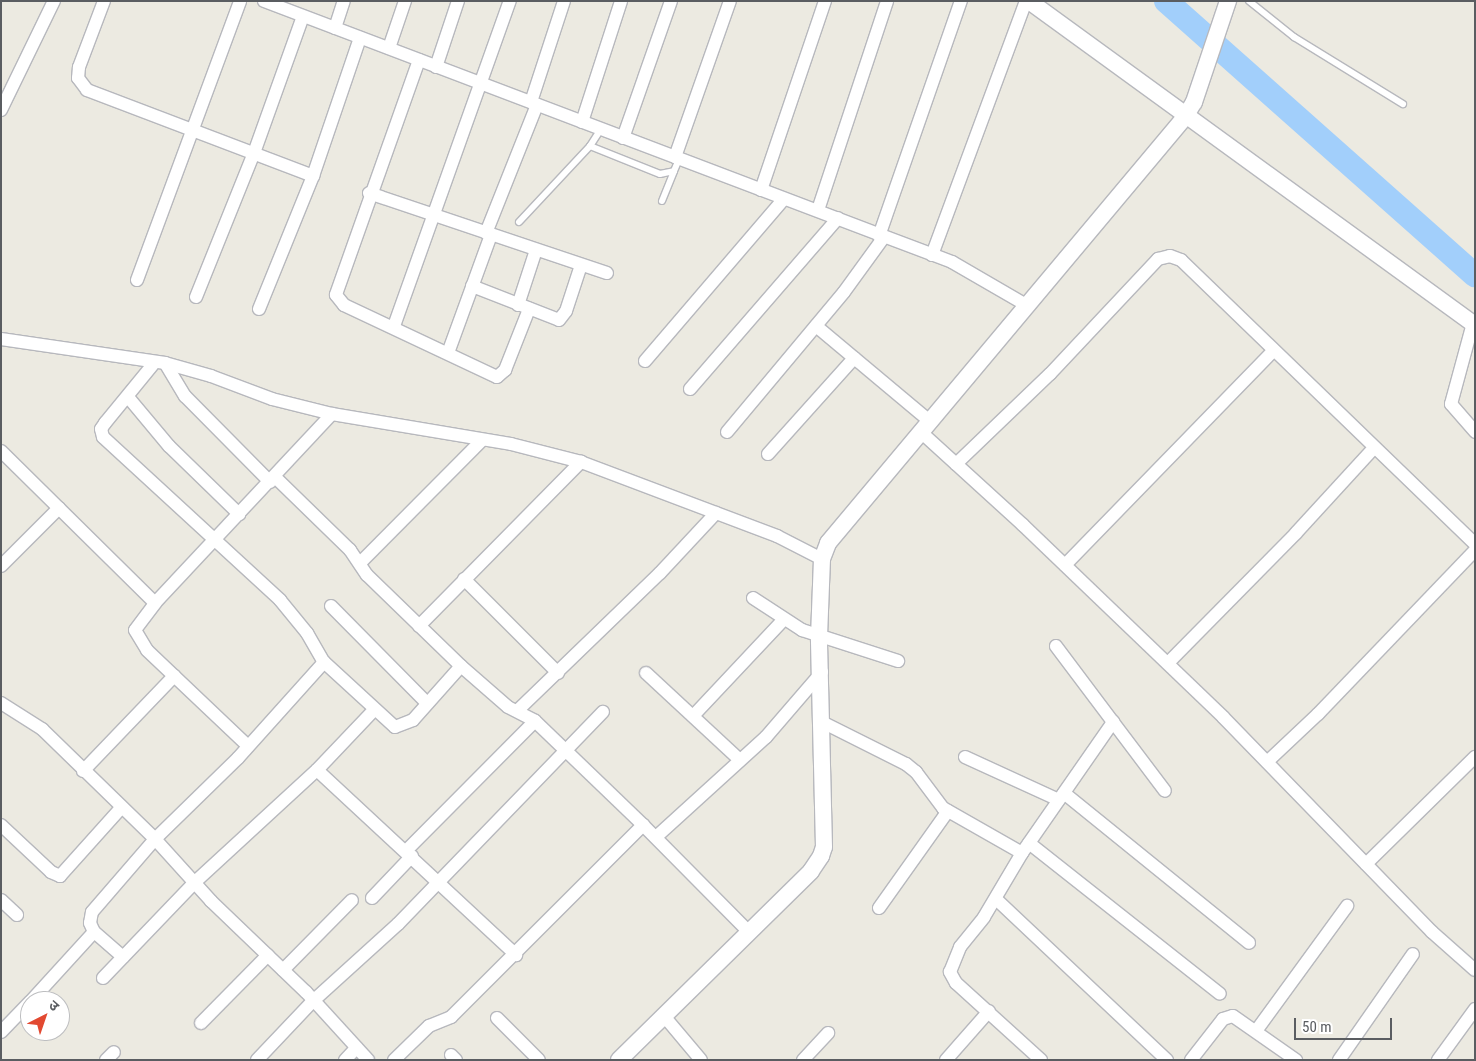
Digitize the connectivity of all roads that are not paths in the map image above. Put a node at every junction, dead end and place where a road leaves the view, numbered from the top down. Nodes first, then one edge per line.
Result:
1 (54, 1) edge
2 (104, 1) edge
3 (240, 1) edge
4 (344, 1) edge
5 (405, 1) edge
6 (458, 1) edge
7 (510, 1) edge
8 (564, 1) edge
9 (621, 1) edge
10 (671, 1) edge
11 (730, 1) edge
12 (826, 1) edge
13 (887, 1) edge
14 (961, 1) edge
15 (1028, 1) edge
16 (1228, 1) edge
17 (1250, 1) edge
18 (270, 2) edge
19 (303, 16) junction
20 (335, 28) junction
21 (360, 38) junction
22 (389, 48) junction
23 (419, 60) junction
24 (436, 66) junction
25 (481, 83) junction
26 (534, 104) junction
27 (1403, 104) dead end
28 (1, 110) edge
29 (1185, 117) junction
30 (582, 122) junction
31 (601, 129) junction
32 (193, 131) junction
33 (623, 138) junction
34 (590, 146) junction
35 (254, 153) junction
36 (677, 158) junction
37 (674, 171) junction
38 (312, 176) junction
39 (761, 190) junction
40 (369, 193) junction
41 (784, 198) junction
42 (662, 201) dead end
43 (818, 210) junction
44 (432, 216) junction
45 (838, 218) junction
46 (519, 222) dead end
47 (488, 234) junction
48 (882, 237) junction
49 (536, 250) junction
50 (932, 255) junction
51 (581, 264) junction
52 (607, 273) dead end
53 (136, 280) dead end
54 (472, 286) junction
55 (196, 297) dead end
56 (1028, 306) junction
57 (524, 307) junction
58 (258, 309) dead end
59 (1474, 324) edge
60 (394, 326) junction
61 (816, 326) junction
62 (7, 340) edge
63 (1, 351) edge
64 (1273, 351) junction
65 (448, 353) junction
66 (854, 358) junction
67 (645, 361) dead end
68 (160, 363) junction
69 (690, 389) dead end
70 (128, 397) junction
71 (332, 414) junction
72 (926, 428) junction
73 (727, 432) dead end
74 (1475, 432) edge
75 (482, 440) junction
76 (1374, 448) junction
77 (1, 451) edge
78 (768, 454) dead end
79 (581, 462) junction
80 (956, 464) junction
81 (272, 480) junction
82 (59, 508) junction
83 (716, 513) junction
84 (239, 514) junction
85 (213, 541) junction
86 (1475, 544) edge
87 (1475, 550) edge
88 (822, 559) junction
89 (360, 563) junction
90 (2, 564) edge
91 (1065, 564) junction
92 (464, 579) junction
93 (753, 598) dead end
94 (155, 603) junction
95 (331, 606) dead end
96 (784, 620) junction
97 (419, 626) junction
98 (819, 637) junction
99 (1056, 646) dead end
100 (898, 661) dead end
101 (324, 662) junction
102 (1168, 663) junction
103 (461, 666) junction
104 (822, 672) junction
105 (558, 673) junction
106 (646, 673) dead end
107 (174, 676) junction
108 (1, 703) edge
109 (427, 703) junction
110 (374, 710) junction
111 (517, 711) junction
112 (603, 712) dead end
113 (693, 716) junction
114 (535, 721) junction
115 (822, 722) junction
116 (1113, 722) junction
117 (248, 746) junction
118 (565, 751) junction
119 (966, 757) dead end
120 (1475, 757) edge
121 (740, 760) junction
122 (1267, 762) junction
123 (317, 770) junction
124 (83, 772) junction
125 (1165, 791) dead end
126 (1061, 797) junction
127 (121, 808) junction
128 (948, 811) junction
129 (1, 825) edge
130 (644, 825) junction
131 (656, 837) junction
132 (155, 838) junction
133 (1025, 848) junction
134 (410, 853) junction
135 (1366, 864) junction
136 (195, 882) junction
137 (439, 882) junction
138 (372, 898) dead end
139 (996, 898) junction
140 (1, 900) edge
141 (352, 900) dead end
142 (1347, 906) dead end
143 (879, 908) dead end
144 (17, 915) dead end
145 (94, 932) junction
146 (749, 932) junction
147 (1249, 943) dead end
148 (1413, 954) dead end
149 (268, 955) junction
150 (516, 955) junction
151 (123, 957) junction
152 (1473, 964) edge
153 (283, 970) junction
154 (103, 978) dead end
155 (39, 991) edge
156 (1220, 994) dead end
157 (313, 1001) junction
158 (1475, 1009) edge
159 (989, 1011) junction
160 (20, 1012) edge
161 (664, 1016) junction
162 (497, 1018) dead end
163 (201, 1023) dead end
164 (1256, 1031) junction
165 (1, 1032) edge
166 (828, 1033) dead end
167 (356, 1048) junction
168 (256, 1060) edge
169 (344, 1060) edge
170 (368, 1060) edge
171 (394, 1060) edge
172 (539, 1060) edge
173 (619, 1060) edge
174 (701, 1060) edge
175 (803, 1060) edge
176 (946, 1060) edge
177 (1041, 1060) edge
178 (1167, 1060) edge
179 (1191, 1060) edge
180 (1296, 1060) edge
181 (1339, 1060) edge
182 (1438, 1060) edge

1 - 28 street
2 - 32 street
3 - 32 street
4 - 20 street
5 - 22 street
6 - 24 street
7 - 25 street
8 - 26 street
9 - 30 street
10 - 33 street
11 - 36 street
12 - 39 street
13 - 43 street
14 - 48 street
15 - 29 street
15 - 50 street
16 - 29 street
17 - 27 lane
18 - 19 street
19 - 20 street
19 - 35 street
20 - 21 street
21 - 22 street
21 - 38 street
22 - 23 street
23 - 24 street
23 - 40 street
24 - 25 street
25 - 26 street
25 - 44 street
26 - 30 street
26 - 47 street
29 - 56 street
29 - 59 street
30 - 31 street
31 - 33 street
31 - 34 lane
32 - 35 street
32 - 53 street
33 - 36 street
34 - 37 lane
34 - 46 lane
35 - 38 street
35 - 55 street
36 - 37 lane
36 - 39 street
37 - 42 lane
38 - 58 street
39 - 41 street
40 - 44 street
40 - 60 street
41 - 43 street
41 - 67 street
43 - 45 street
44 - 47 street
44 - 60 street
45 - 48 street
45 - 69 street
47 - 49 street
47 - 54 street
48 - 50 street
48 - 61 street
49 - 51 street
49 - 57 street
50 - 56 street
51 - 52 street
51 - 57 street
54 - 57 street
54 - 65 street
56 - 72 street
57 - 65 street
59 - 74 street
60 - 65 street
61 - 66 street
61 - 73 street
62 - 63 street
62 - 68 street
64 - 76 street
64 - 80 street
64 - 91 street
66 - 72 street
66 - 78 street
68 - 70 street
68 - 71 street
68 - 81 street
70 - 84 street
70 - 85 street
71 - 75 street
71 - 81 street
72 - 80 street
72 - 88 street
75 - 79 street
75 - 89 street
76 - 86 street
76 - 102 street
77 - 82 street
79 - 83 street
79 - 92 street
80 - 91 street
81 - 84 street
81 - 89 street
82 - 90 street
82 - 94 street
83 - 88 street
83 - 105 street
84 - 85 street
85 - 94 street
85 - 101 street
87 - 122 street
88 - 98 street
89 - 97 street
91 - 102 street
92 - 97 street
92 - 105 street
93 - 96 street
94 - 107 street
95 - 109 street
96 - 98 street
96 - 113 street
97 - 103 street
98 - 100 street
98 - 104 street
99 - 116 street
101 - 110 street
101 - 117 street
102 - 122 street
103 - 109 street
103 - 111 street
104 - 115 street
104 - 121 street
105 - 111 street
106 - 113 street
107 - 117 street
107 - 124 street
108 - 124 street
109 - 110 street
110 - 123 street
111 - 114 street
112 - 118 street
113 - 121 street
114 - 118 street
114 - 134 street
115 - 128 street
115 - 146 street
116 - 125 street
116 - 126 street
117 - 132 street
118 - 130 street
118 - 137 street
119 - 126 street
120 - 135 street
121 - 131 street
122 - 135 street
123 - 134 street
123 - 136 street
124 - 127 street
126 - 133 street
126 - 147 street
127 - 129 street
127 - 132 street
128 - 133 street
128 - 143 street
130 - 131 street
130 - 150 street
131 - 146 street
132 - 136 street
132 - 145 street
133 - 139 street
133 - 156 street
134 - 137 street
134 - 138 street
135 - 152 street
136 - 149 street
136 - 151 street
137 - 150 street
137 - 157 street
139 - 159 street
139 - 178 street
140 - 144 street
141 - 153 street
142 - 164 street
145 - 151 street
145 - 155 street
146 - 161 street
148 - 181 street
149 - 153 street
149 - 163 street
150 - 171 street
151 - 154 street
153 - 157 street
157 - 167 street
157 - 168 street
158 - 182 street
159 - 176 street
159 - 177 street
160 - 165 street
161 - 173 street
161 - 174 street
162 - 172 street
164 - 179 street
164 - 180 street
166 - 175 street
167 - 169 street
167 - 170 street

